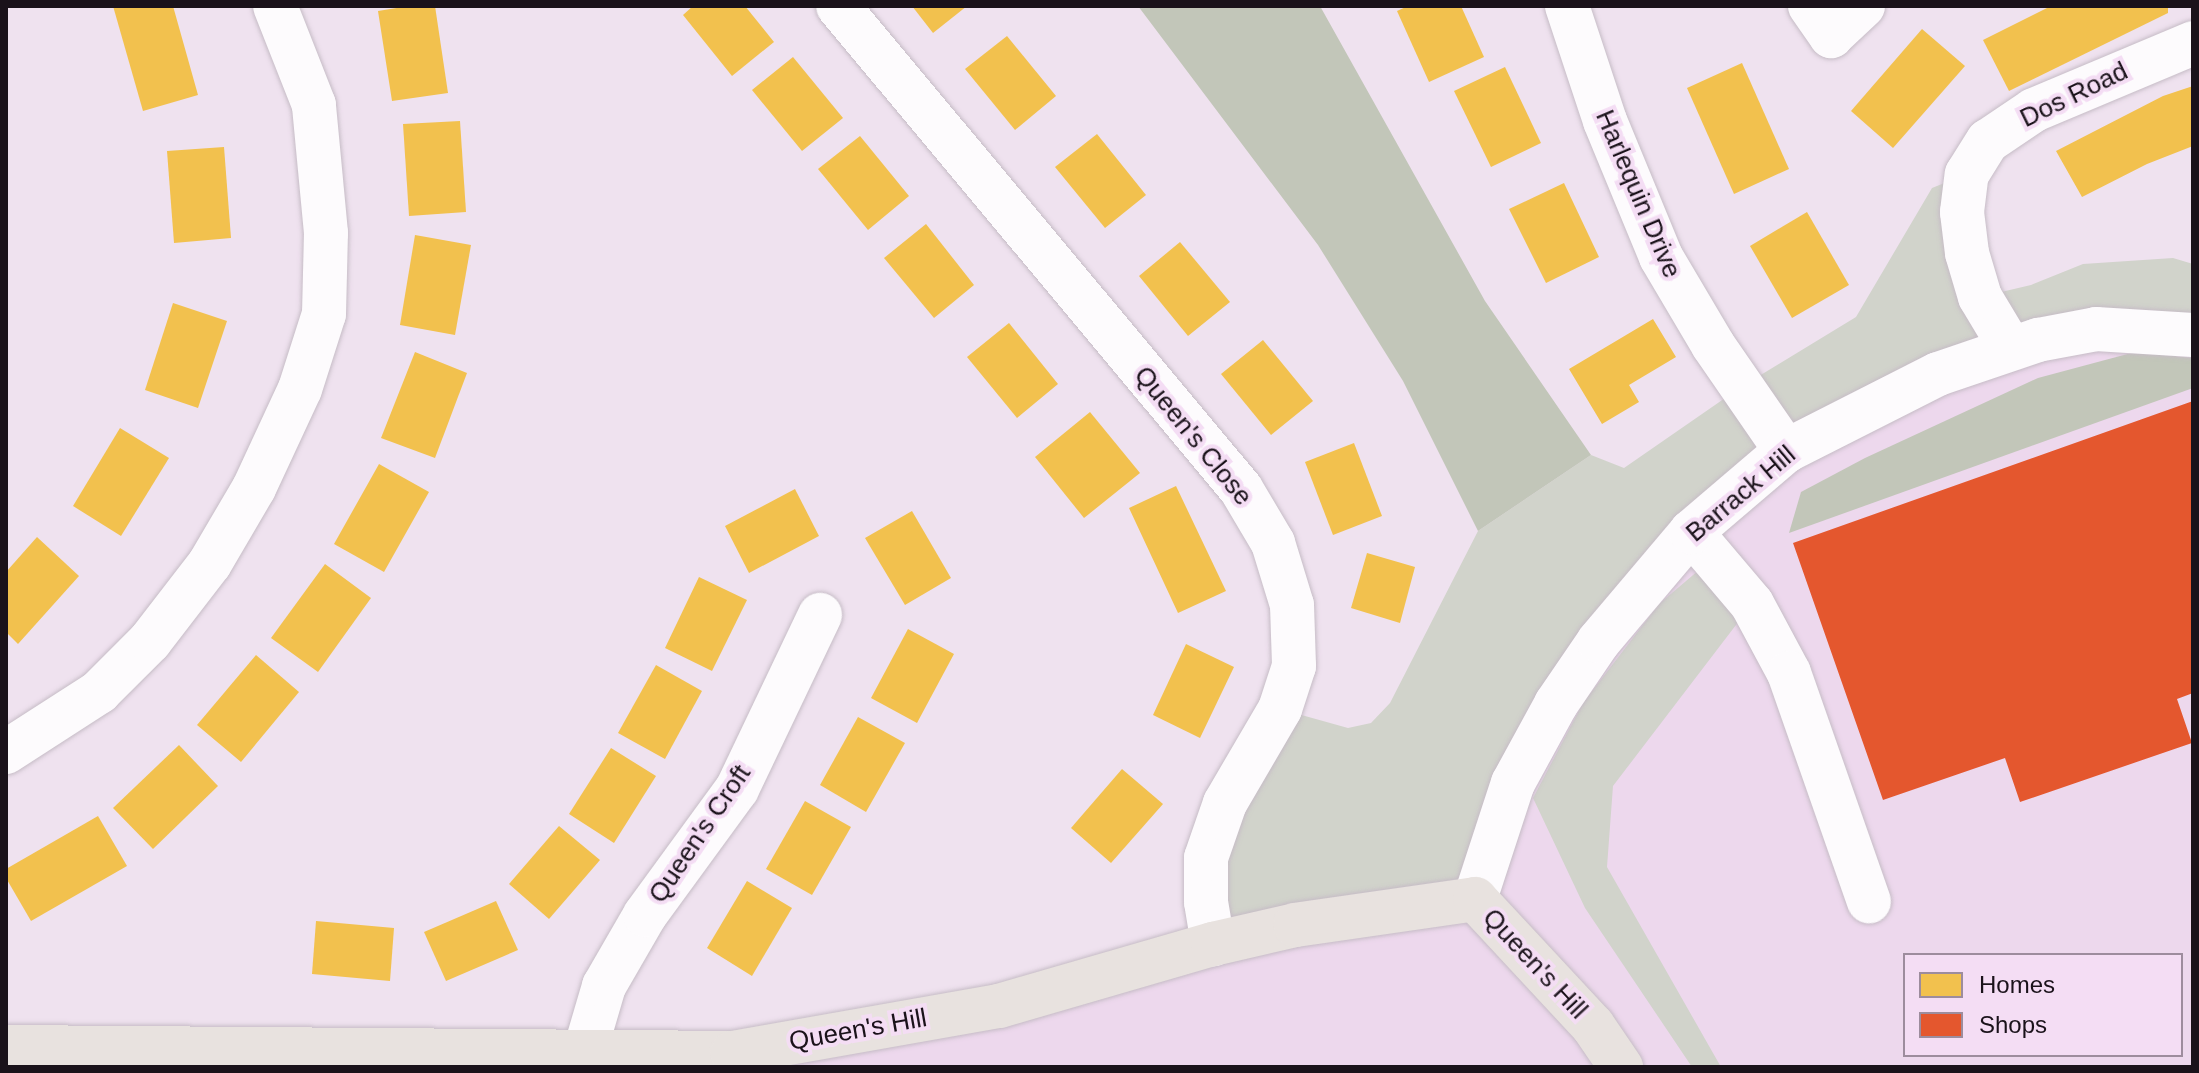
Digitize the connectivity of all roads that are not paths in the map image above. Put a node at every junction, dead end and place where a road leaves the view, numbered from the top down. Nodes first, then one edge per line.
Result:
1 (275, 6) edge
2 (838, 6) edge
3 (1567, 6) edge
4 (1810, 6) edge
5 (1863, 6) edge
6 (2193, 43) edge
7 (2193, 335) edge
8 (2010, 347) junction
9 (1786, 451) junction
10 (1691, 532) junction
11 (820, 615) dead end
12 (6, 752) edge
13 (1475, 899) junction
14 (1869, 901) dead end
15 (1213, 944) junction
16 (6, 1047) edge
17 (584, 1054) junction
18 (1605, 1062) edge

1 - 12 street
2 - 15 street, Queen's Close
3 - 9 street, Harlequin Drive
4 - 5 street
6 - 8 street, Dos Road
7 - 8 street, Barrack Hill
8 - 9 street, Barrack Hill
9 - 10 street, Barrack Hill
10 - 13 street, Barrack Hill
10 - 14 street
11 - 17 street, Queen's Croft
13 - 15 main road, Queen's Hill
13 - 18 main road, Queen's Hill
15 - 17 main road, Queen's Hill
16 - 17 main road, Queen's Hill

